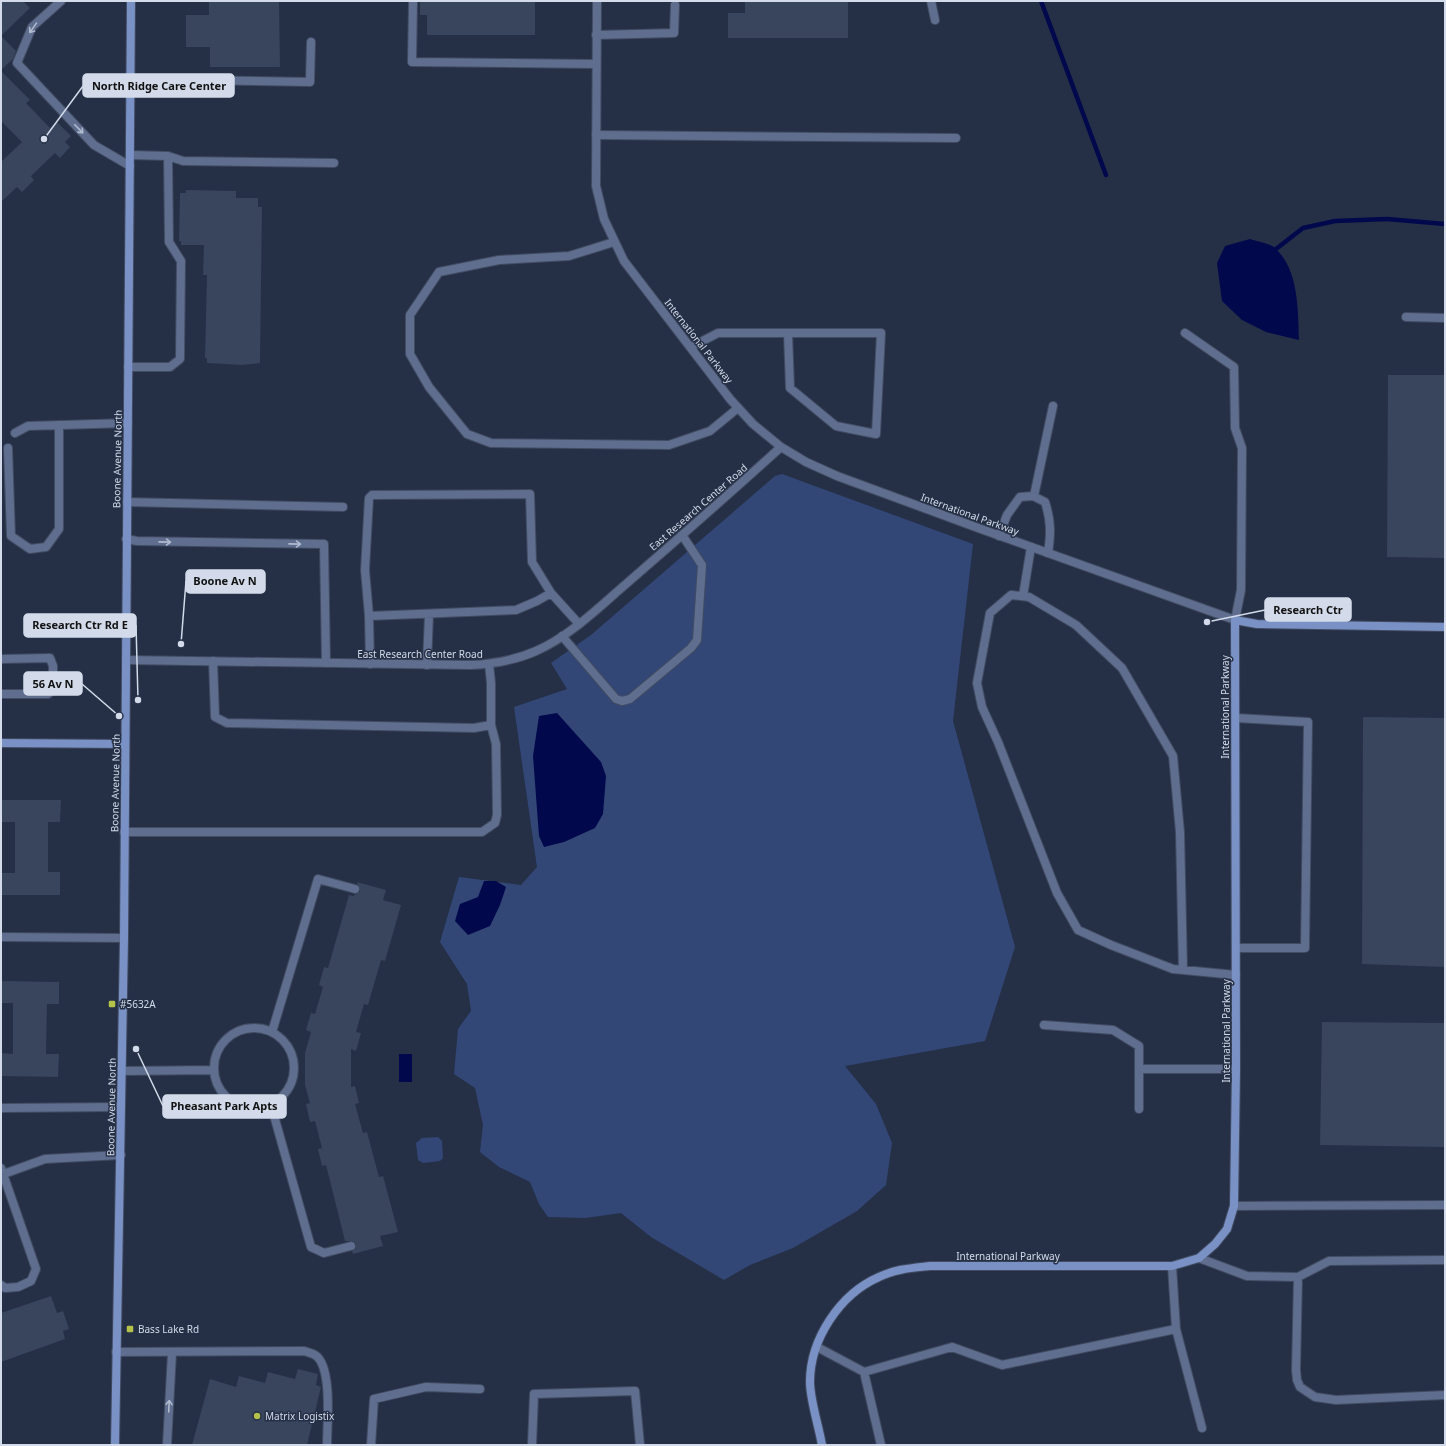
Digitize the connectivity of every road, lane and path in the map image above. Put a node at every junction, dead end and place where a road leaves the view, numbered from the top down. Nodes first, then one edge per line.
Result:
1 (61, 1) edge
2 (131, 1) edge
3 (413, 1) edge
4 (597, 1) edge
5 (931, 1) edge
6 (675, 5) dead end
7 (935, 20) dead end
8 (596, 35) junction
9 (311, 42) dead end
10 (596, 64) junction
11 (130, 79) junction
12 (596, 135) junction
13 (956, 138) dead end
14 (130, 155) junction
15 (168, 156) junction
16 (334, 163) dead end
17 (130, 166) junction
18 (614, 242) junction
19 (1406, 317) dead end
20 (1445, 318) edge
21 (788, 333) junction
22 (1185, 333) dead end
23 (692, 347) junction
24 (128, 367) junction
25 (1053, 406) dead end
26 (738, 408) junction
27 (128, 423) junction
28 (59, 425) junction
29 (15, 434) dead end
30 (781, 447) junction
31 (8, 448) dead end
32 (1034, 496) junction
33 (127, 502) junction
34 (342, 507) dead end
35 (682, 535) junction
36 (999, 536) junction
37 (126, 539) junction
38 (1031, 547) junction
39 (1048, 553) junction
40 (551, 593) junction
41 (1023, 596) junction
42 (429, 614) junction
43 (369, 616) junction
44 (1235, 620) junction
45 (579, 624) junction
46 (1445, 627) edge
47 (562, 636) junction
48 (1, 659) edge
49 (126, 660) junction
50 (213, 661) junction
51 (326, 663) junction
52 (370, 664) junction
53 (489, 664) junction
54 (427, 665) junction
55 (1, 694) edge
56 (1236, 718) junction
57 (491, 725) junction
58 (1, 743) edge
59 (125, 744) junction
60 (124, 832) junction
61 (355, 889) dead end
62 (1, 937) edge
63 (124, 938) junction
64 (1236, 948) junction
65 (1183, 970) junction
66 (1236, 975) junction
67 (1044, 1025) dead end
68 (272, 1032) junction
69 (1139, 1069) junction
70 (1236, 1069) junction
71 (214, 1070) junction
72 (122, 1071) junction
73 (271, 1105) junction
74 (121, 1107) junction
75 (1, 1108) edge
76 (1139, 1109) dead end
77 (121, 1156) junction
78 (2, 1172) edge
79 (1445, 1205) edge
80 (1234, 1206) junction
81 (351, 1246) dead end
82 (1199, 1258) junction
83 (1445, 1260) edge
84 (1172, 1266) junction
85 (1298, 1277) junction
86 (1, 1285) edge
87 (1176, 1329) junction
88 (817, 1346) junction
89 (116, 1352) junction
90 (172, 1353) junction
91 (864, 1372) junction
92 (480, 1389) dead end
93 (1445, 1395) edge
94 (1202, 1428) dead end
95 (115, 1445) edge
96 (167, 1445) edge
97 (327, 1445) edge
98 (370, 1445) edge
99 (532, 1445) edge
100 (640, 1445) edge
101 (822, 1445) edge
102 (881, 1445) edge

1 -> 17 street
2 - 11 street, Boone Avenue North
3 - 10 street
4 - 8 street, International Parkway
5 - 7 street
6 - 8 street
8 - 10 street, International Parkway
9 - 11 street
10 - 12 street, International Parkway
11 - 14 street, Boone Avenue North
12 - 13 street
12 - 18 street, International Parkway
14 - 15 street
14 - 17 street, Boone Avenue North
15 - 16 street
15 - 24 street
17 - 24 street, Boone Avenue North
18 - 23 street, International Parkway
18 - 26 street
19 - 20 street
21 - 21 street
21 - 23 street
22 - 44 street
23 - 26 street, International Parkway
24 - 27 street, Boone Avenue North
25 - 32 street
26 - 30 street, International Parkway
27 - 28 street
27 - 33 street, Boone Avenue North
28 - 29 street
28 - 31 street
30 - 35 street, East Research Center Road
30 - 36 street, International Parkway
32 - 36 street
32 - 39 street
33 - 34 street
33 - 37 street, Boone Avenue North
35 - 45 street, East Research Center Road
35 - 47 street
36 - 38 street, International Parkway
37 - 49 street, Boone Avenue North
37 -> 51 street
38 - 39 street, International Parkway
38 - 41 street
39 - 44 street, International Parkway
40 - 42 street
40 - 43 street
40 - 45 street
41 - 65 street
41 - 65 street
42 - 43 street
42 - 54 street
43 - 52 street
44 - 46 street
44 - 56 street, International Parkway
45 - 47 street, East Research Center Road
47 - 53 street, East Research Center Road
48 - 55 street
49 - 50 street, East Research Center Road
49 - 59 street, Boone Avenue North
50 - 51 street, East Research Center Road
50 - 57 street
51 - 52 street, East Research Center Road
52 - 54 street, East Research Center Road
53 - 54 street, East Research Center Road
53 - 57 street
56 - 64 street, International Parkway
56 - 64 street
57 - 60 street
58 - 59 street
59 - 60 street, Boone Avenue North
60 - 63 street, Boone Avenue North
61 - 68 street
62 - 63 street
63 - 72 street, Boone Avenue North
64 - 66 street, International Parkway
65 - 66 street
66 - 70 street, International Parkway
67 - 69 street
68 - 71 street
68 - 73 street
69 - 70 street
69 - 76 street
70 - 80 street, International Parkway
71 - 72 street
71 - 73 street
72 - 74 street, Boone Avenue North
73 - 81 street
74 - 75 street
74 - 77 street, Boone Avenue North
77 - 78 street
77 - 89 street, Boone Avenue North
78 - 86 street
79 - 80 street
80 - 82 street, International Parkway
82 - 84 street, International Parkway
82 - 85 street
83 - 85 street
84 - 87 street
84 - 88 street, International Parkway
85 - 93 street
87 - 91 street
87 - 94 street
88 - 91 street
88 - 101 street, International Parkway
89 - 90 street
89 - 95 street, Boone Avenue North
96 -> 90 street
90 - 97 street
91 - 102 street
92 - 98 street
99 - 100 street

